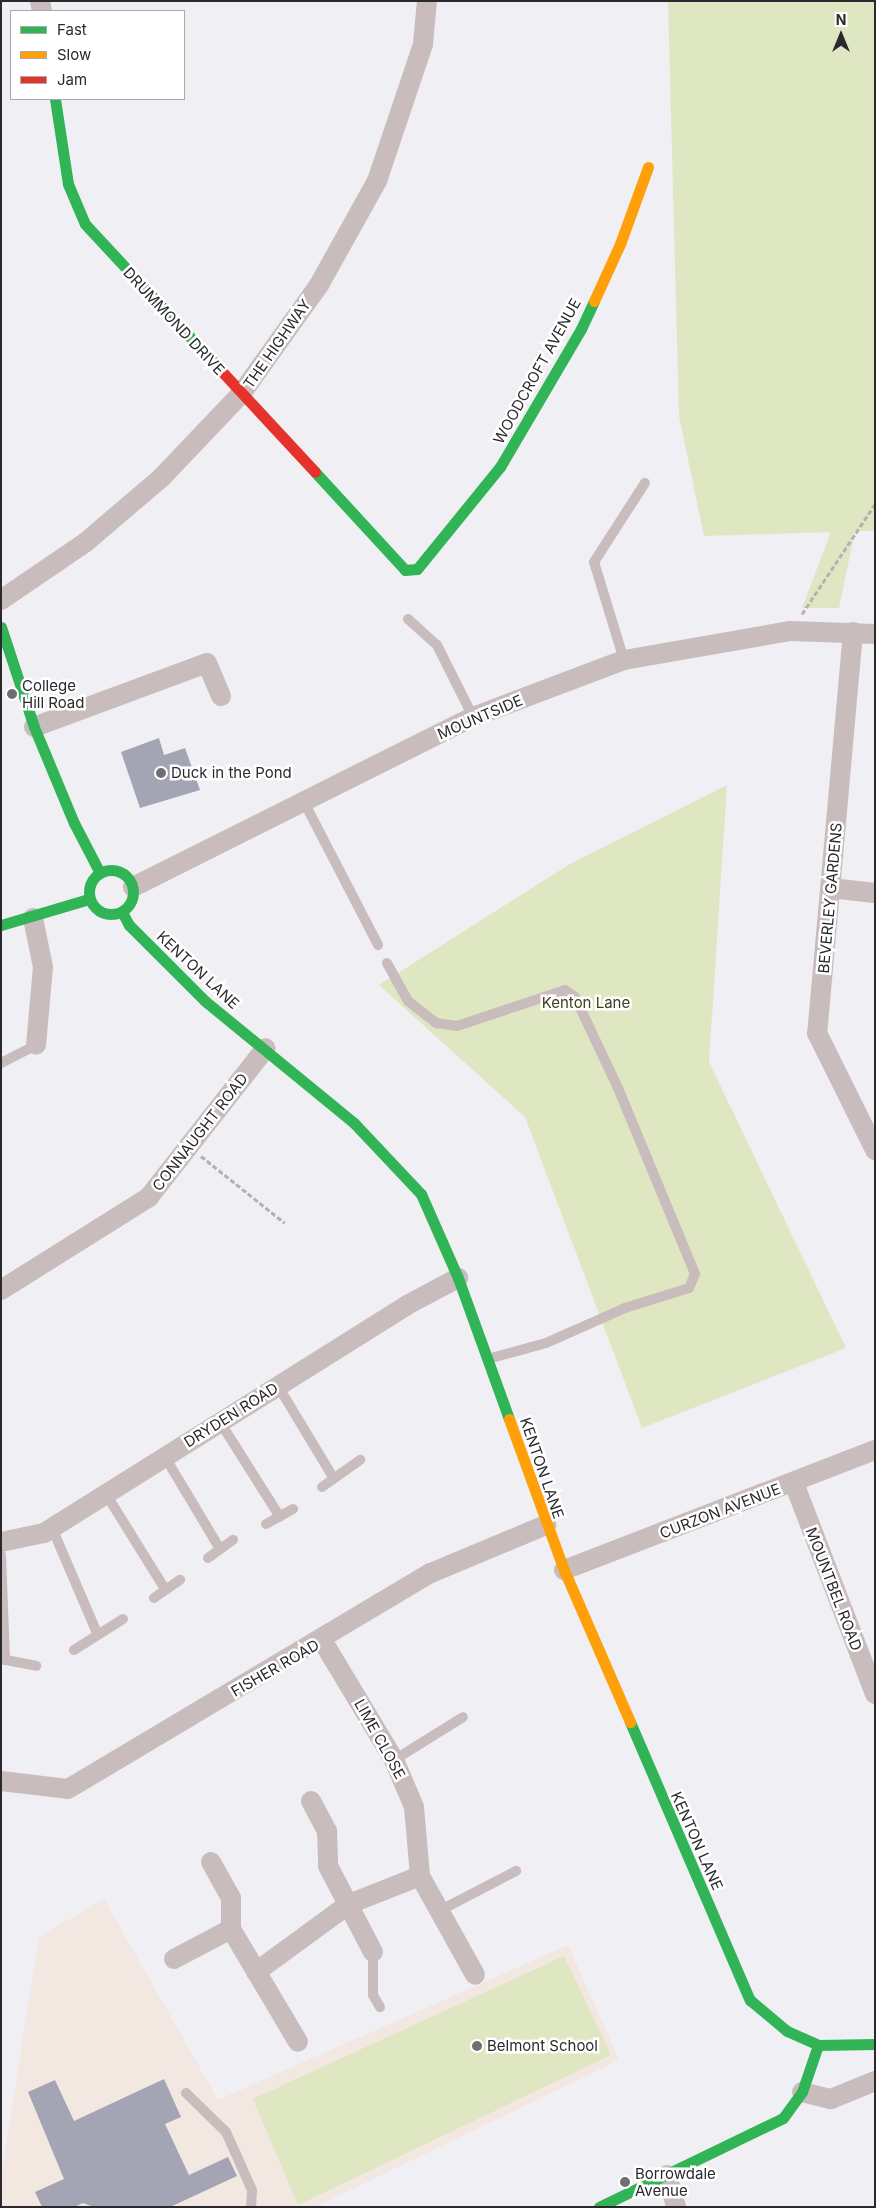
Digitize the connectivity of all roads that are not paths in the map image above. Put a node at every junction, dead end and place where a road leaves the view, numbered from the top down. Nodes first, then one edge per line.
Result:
1 (427, 1) edge
2 (55, 100) edge
3 (648, 167) dead end
4 (241, 394) junction
5 (645, 484) dead end
6 (416, 569) joint
7 (1, 600) edge
8 (408, 619) dead end
9 (2, 629) edge
10 (853, 632) junction
11 (875, 634) edge
12 (624, 660) junction
13 (221, 696) dead end
14 (473, 717) junction
15 (34, 727) junction
16 (304, 802) junction
17 (100, 872) junction
18 (133, 887) junction
19 (832, 888) junction
20 (875, 893) edge
21 (89, 899) junction
22 (122, 912) junction
23 (33, 918) junction
24 (1, 925) edge
25 (378, 945) dead end
26 (387, 964) dead end
27 (36, 1045) joint
28 (266, 1048) junction
29 (1, 1063) edge
30 (875, 1150) edge
31 (458, 1278) junction
32 (1, 1290) edge
33 (487, 1359) junction
34 (278, 1386) junction
35 (220, 1422) junction
36 (875, 1450) edge
37 (165, 1456) junction
38 (360, 1460) dead end
39 (333, 1477) junction
40 (794, 1483) junction
41 (322, 1487) dead end
42 (106, 1494) junction
43 (293, 1508) dead end
44 (280, 1517) junction
45 (266, 1524) dead end
46 (546, 1525) junction
47 (52, 1528) junction
48 (233, 1540) dead end
49 (1, 1542) edge
50 (220, 1548) junction
51 (1, 1555) edge
52 (208, 1558) dead end
53 (564, 1570) junction
54 (180, 1580) dead end
55 (165, 1590) junction
56 (154, 1598) dead end
57 (123, 1619) dead end
58 (97, 1634) junction
59 (322, 1640) junction
60 (74, 1650) dead end
61 (3, 1659) edge
62 (36, 1666) dead end
63 (875, 1694) edge
64 (463, 1717) dead end
65 (394, 1760) junction
66 (1, 1781) edge
67 (311, 1801) dead end
68 (211, 1862) dead end
69 (516, 1871) dead end
70 (420, 1876) junction
71 (349, 1904) junction
72 (439, 1911) junction
73 (231, 1929) junction
74 (373, 1952) joint
75 (174, 1959) dead end
76 (256, 1972) junction
77 (475, 1975) dead end
78 (380, 2007) dead end
79 (298, 2042) dead end
80 (875, 2044) edge
81 (818, 2045) junction
82 (875, 2082) edge
83 (802, 2092) junction
84 (186, 2093) dead end
85 (667, 2174) junction
86 (251, 2207) edge
87 (599, 2207) edge
88 (676, 2207) edge

1 - 4 street, THE HIGHWAY
2 - 4 street, DRUMMOND DRIVE
3 - 6 street, WOODCROFT AVENUE
4 - 6 street, DRUMMOND DRIVE
4 - 7 street, THE HIGHWAY
5 - 12 lane
8 - 14 lane
9 - 15 street
10 - 11 street, MOUNTSIDE
10 - 12 street, MOUNTSIDE
10 - 19 street, BEVERLEY GARDENS
12 - 14 street, MOUNTSIDE
13 - 15 street
14 - 16 street, MOUNTSIDE
15 - 17 street
16 - 18 street, MOUNTSIDE
16 - 25 lane
17 - 18 street
17 - 21 street
18 - 22 street
19 - 20 street
19 - 30 street, BEVERLEY GARDENS
21 - 22 street
21 - 23 street
22 - 28 street, KENTON LANE
23 - 24 street
23 - 27 street
26 - 33 lane
27 - 29 lane
28 - 31 street, KENTON LANE
28 - 32 street, CONNAUGHT ROAD
31 - 33 street, KENTON LANE
31 - 34 street, DRYDEN ROAD
33 - 46 street, KENTON LANE
34 - 35 street, DRYDEN ROAD
34 - 39 lane
35 - 37 street, DRYDEN ROAD
35 - 44 lane
36 - 40 street, CURZON AVENUE
37 - 42 street, DRYDEN ROAD
37 - 50 lane
38 - 39 lane
39 - 41 lane
40 - 53 street, CURZON AVENUE
40 - 63 street, MOUNTBEL ROAD
42 - 47 street, DRYDEN ROAD
42 - 55 lane
43 - 44 lane
44 - 45 lane
46 - 53 street, KENTON LANE
46 - 59 street, FISHER ROAD
47 - 49 street, DRYDEN ROAD
47 - 58 lane
48 - 50 lane
50 - 52 lane
51 - 61 lane
53 - 81 street, KENTON LANE
54 - 55 lane
55 - 56 lane
57 - 58 lane
58 - 60 lane
59 - 65 street, LIME CLOSE
59 - 66 street, FISHER ROAD
61 - 62 lane
64 - 65 lane
65 - 70 street, LIME CLOSE
67 - 71 street
68 - 73 street
69 - 72 lane
70 - 71 street
70 - 72 street, LIME CLOSE
71 - 74 street
71 - 76 street
72 - 77 street, LIME CLOSE
73 - 75 street
73 - 76 street
74 - 78 lane
76 - 79 street
80 - 81 street, KENTON LANE
81 - 83 street
82 - 83 street
83 - 85 street
84 - 86 lane
85 - 87 street
85 - 88 street

